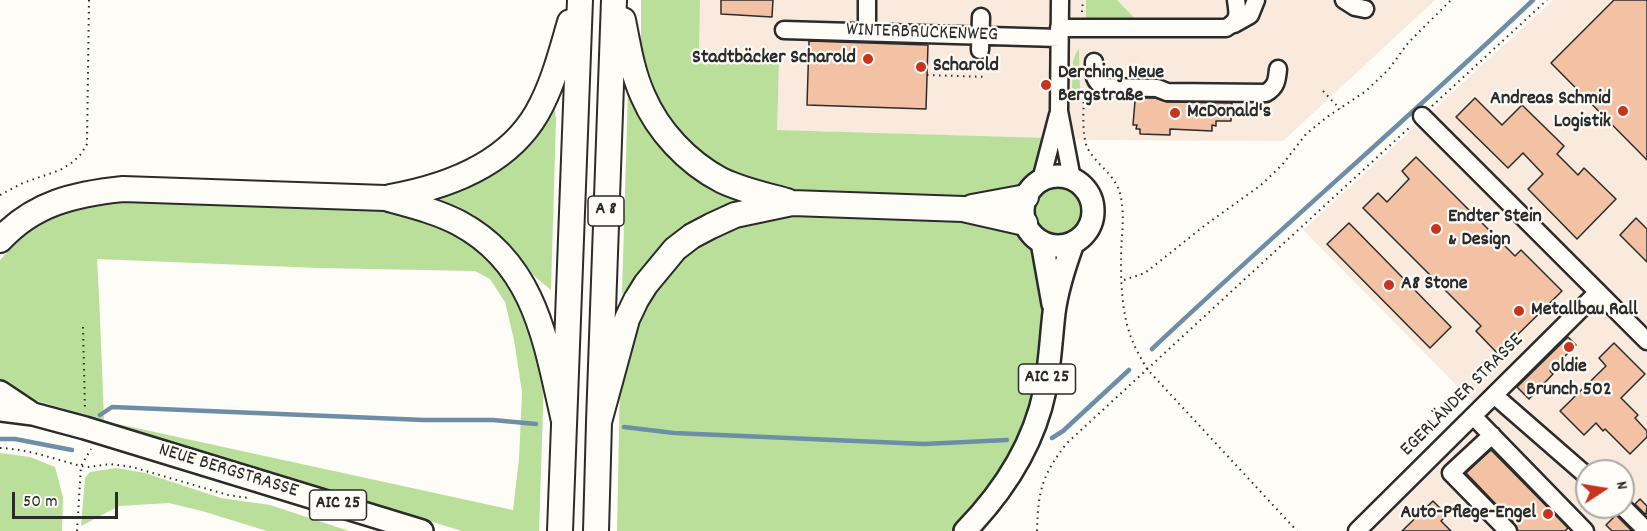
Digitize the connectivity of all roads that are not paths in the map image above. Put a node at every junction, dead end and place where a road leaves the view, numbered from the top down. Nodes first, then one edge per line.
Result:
1 (578, 0) edge
2 (614, 0) edge
3 (619, 0) edge
4 (867, 0) edge
5 (1060, 0) edge
6 (1236, 0) edge
7 (1344, 0) edge
8 (1252, 5) edge
9 (1365, 9) dead end
10 (981, 17) dead end
11 (1234, 24) junction
12 (784, 30) dead end
13 (867, 32) junction
14 (1059, 33) junction
15 (980, 43) junction
16 (1094, 62) dead end
17 (1278, 69) dead end
18 (1059, 111) junction
19 (1422, 116) road end
20 (1072, 179) junction
21 (1034, 188) junction
22 (385, 198) junction
23 (792, 203) junction
24 (963, 208) junction
25 (1025, 223) junction
26 (0, 240) edge
27 (1042, 243) junction
28 (1073, 243) junction
29 (1598, 292) junction
30 (1054, 311) junction
31 (1647, 341) edge
32 (0, 392) edge
33 (1494, 395) junction
34 (0, 410) edge
35 (33, 414) junction
36 (1473, 416) junction
37 (0, 420) edge
38 (564, 421) junction
39 (599, 422) junction
40 (1492, 435) junction
41 (1575, 466) edge
42 (1635, 519) edge
43 (422, 531) edge
44 (560, 531) edge
45 (596, 531) edge
46 (965, 531) edge
47 (1357, 531) edge
48 (1508, 531) edge
49 (1585, 531) edge
50 (1647, 531) edge

1 - 22 highway
1 - 38 highway, A 8
2 - 39 highway, A 8
3 - 23 highway
4 - 13 street
5 - 14 street
6 - 11 street
7 - 9 street
8 - 11 street
10 - 15 street
11 - 14 street, WINTERBRUCKENWEG
12 - 13 street, WINTERBRUCKENWEG
13 - 15 street, WINTERBRUCKENWEG
14 - 15 street, WINTERBRUCKENWEG
14 - 18 street
16 - 17 street
18 - 20 street
18 - 21 street
19 - 29 street
20 - 21 main road
20 - 28 main road
21 - 24 highway
21 - 25 main road
22 - 26 highway
22 - 38 highway
23 - 24 highway
23 - 39 highway
24 - 25 highway
25 - 27 main road
27 - 28 main road
27 - 30 main road, AIC 25
28 - 30 main road, AIC 25
29 - 31 street
29 - 33 street, EGERLÄNDER STRASSE
30 - 46 main road, AIC 25
32 - 35 main road, AIC 25
33 - 36 street, EGERLÄNDER STRASSE
33 - 41 street
34 - 35 main road, AIC 25
35 - 37 main road, AIC 25
35 - 43 main road, NEUE BERGSTRASSE / AIC 25
36 - 40 street
36 - 47 street, EGERLÄNDER STRASSE
38 - 44 highway, A 8
39 - 45 highway, A 8
40 - 48 street
40 - 49 street
42 - 50 street

